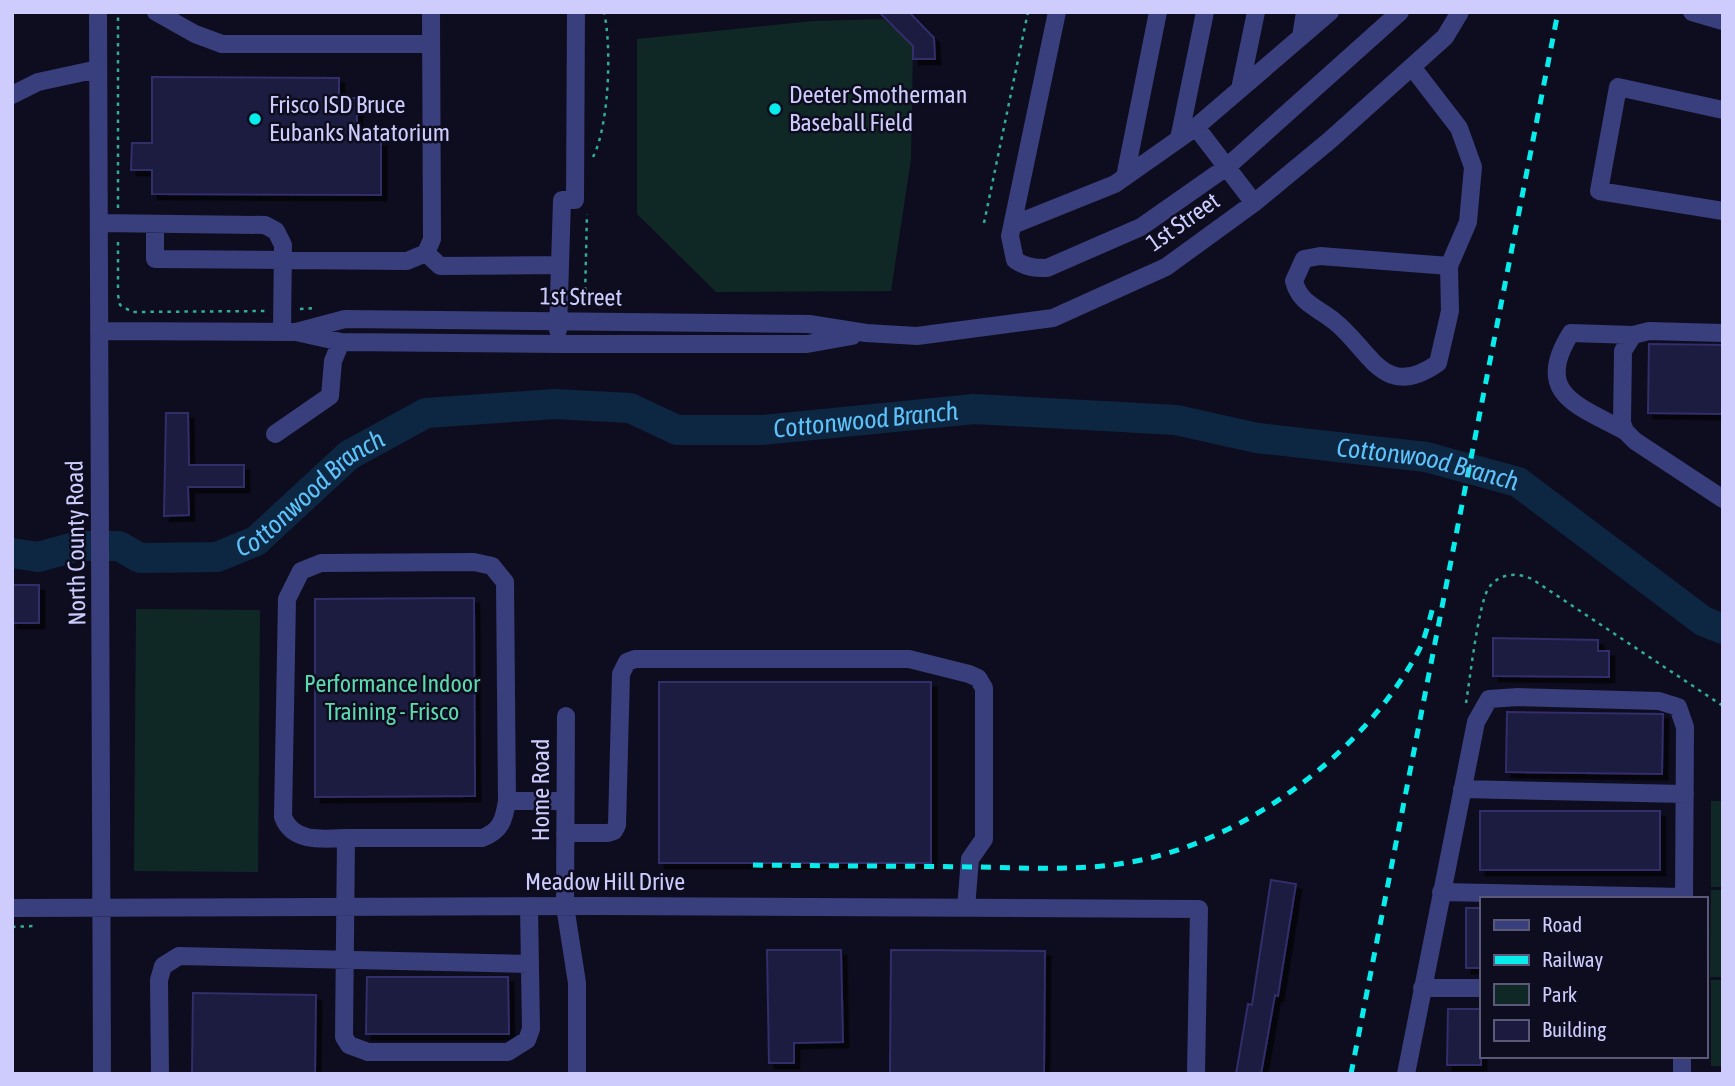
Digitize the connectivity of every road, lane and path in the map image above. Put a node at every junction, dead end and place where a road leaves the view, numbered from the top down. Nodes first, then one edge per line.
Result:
1 (98, 12) edge
2 (118, 12) edge
3 (156, 12) edge
4 (431, 12) edge
5 (576, 12) edge
6 (604, 12) edge
7 (1028, 12) edge
8 (1057, 12) edge
9 (1158, 12) edge
10 (1205, 12) edge
11 (1256, 12) edge
12 (1305, 12) edge
13 (1330, 12) edge
14 (1400, 12) edge
15 (1460, 12) edge
16 (1692, 12) edge
17 (1723, 21) edge
18 (1301, 37) junction
19 (431, 44) junction
20 (1412, 67) junction
21 (98, 69) junction
22 (1240, 89) junction
23 (12, 95) edge
24 (1723, 110) edge
25 (1196, 127) junction
26 (1179, 139) junction
27 (591, 160) dead end
28 (1228, 166) junction
29 (1125, 177) junction
30 (1254, 202) junction
31 (589, 209) dead end
32 (1723, 211) edge
33 (99, 223) junction
34 (118, 223) junction
35 (984, 223) dead end
36 (155, 224) junction
37 (1013, 225) junction
38 (426, 253) junction
39 (284, 260) junction
40 (560, 265) junction
41 (1449, 266) junction
42 (322, 307) dead end
43 (282, 311) junction
44 (558, 313) junction
45 (99, 331) junction
46 (289, 332) junction
47 (866, 333) junction
48 (1723, 333) edge
49 (1633, 335) junction
50 (341, 342) junction
51 (558, 344) junction
52 (1625, 431) junction
53 (275, 434) dead end
54 (1723, 499) edge
55 (1465, 706) dead end
56 (1723, 706) edge
57 (566, 716) dead end
58 (1462, 789) junction
59 (1685, 794) junction
60 (508, 800) junction
61 (565, 801) junction
62 (565, 833) junction
63 (346, 838) junction
64 (1441, 892) junction
65 (1644, 897) edge
66 (1685, 897) edge
67 (344, 906) junction
68 (529, 906) junction
69 (565, 906) junction
70 (104, 907) junction
71 (12, 908) edge
72 (967, 908) junction
73 (344, 960) junction
74 (529, 964) junction
75 (1422, 988) junction
76 (1480, 988) edge
77 (102, 1074) edge
78 (160, 1074) edge
79 (577, 1074) edge
80 (1196, 1074) edge
81 (1406, 1074) edge

1 - 21 street, North County Road
2 - 34 path
3 - 19 street
4 - 19 street
5 - 40 street
6 - 27 path
7 - 35 path
8 - 37 street
9 - 29 street
10 - 26 street
11 - 22 street
12 - 18 street
13 - 18 street
14 - 28 street
15 - 20 street, 1st Street
16 - 17 street
18 - 22 street
19 - 38 street
20 - 30 street, 1st Street
20 - 41 street
21 - 23 street
21 - 33 street, North County Road
22 - 25 street
24 - 32 street
25 - 26 street
25 - 28 street
26 - 29 street
28 - 30 street
28 - 37 street
29 - 37 street
30 - 47 street, 1st Street
31 - 44 path
33 - 34 street
33 - 45 street, North County Road
34 - 36 street
34 - 43 path
36 - 39 street
36 - 39 street
38 - 39 street
38 - 40 street
39 - 43 street
40 - 44 street
41 - 41 street
42 - 43 path
43 - 46 street
44 - 46 street, 1st Street
44 - 47 street, 1st Street
44 - 51 street
45 - 46 street, 1st Street
45 - 70 street, North County Road
46 - 50 street, 1st Street
47 - 51 street, 1st Street
48 - 49 street
49 - 52 street
49 - 52 street
50 - 51 street, 1st Street
50 - 53 street
52 - 54 street
55 - 56 path
57 - 61 street, Home Road
58 - 59 street
58 - 59 street
58 - 64 street
59 - 66 street
60 - 61 street
60 - 63 street
60 - 63 street
61 - 62 street, Home Road
62 - 69 street, Home Road
62 - 72 street
63 - 67 street
64 - 65 street
64 - 75 street
67 - 68 street, Meadow Hill Drive
67 - 70 street, Meadow Hill Drive
67 - 73 street
68 - 69 street, Meadow Hill Drive
68 - 74 street
69 - 72 street, Meadow Hill Drive
69 - 79 street, Home Road
70 - 71 street, Meadow Hill Drive
70 - 77 street, North County Road
72 - 80 street, Meadow Hill Drive
73 - 74 street
73 - 74 street
73 - 78 street
75 - 76 street
75 - 81 street

